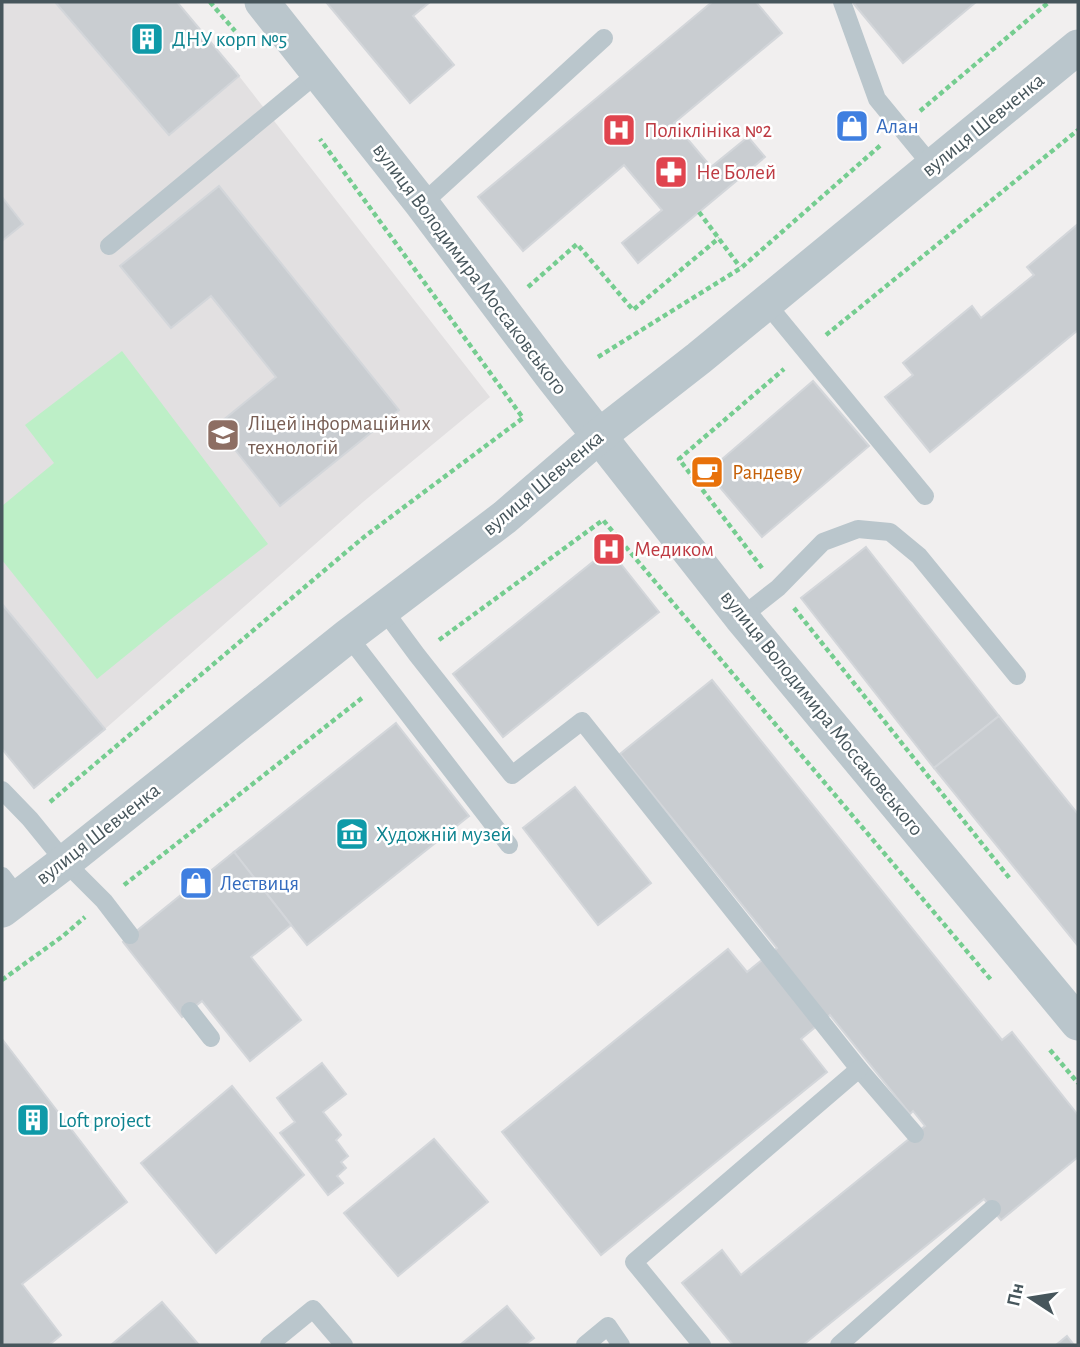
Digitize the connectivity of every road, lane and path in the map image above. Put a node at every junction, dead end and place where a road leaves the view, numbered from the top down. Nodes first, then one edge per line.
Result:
1 (210, 2) edge
2 (262, 2) edge
3 (842, 2) edge
4 (1049, 2) edge
5 (237, 33) dead end
6 (604, 38) dead end
7 (1078, 47) edge
8 (318, 72) junction
9 (290, 97) junction
10 (900, 128) junction
11 (1078, 130) edge
12 (933, 167) junction
13 (422, 204) junction
14 (699, 212) dead end
15 (719, 238) junction
16 (109, 246) dead end
17 (741, 268) junction
18 (766, 303) junction
19 (501, 310) junction
20 (806, 351) junction
21 (598, 357) dead end
22 (599, 436) junction
23 (925, 496) dead end
24 (778, 588) junction
25 (383, 609) junction
26 (741, 617) junction
27 (348, 636) junction
28 (417, 656) junction
29 (1017, 676) dead end
30 (383, 682) junction
31 (2, 790) edge
32 (30, 819) junction
33 (509, 845) dead end
34 (65, 862) junction
35 (1018, 890) dead end
36 (7, 894) edge
37 (104, 901) junction
38 (130, 935) dead end
39 (2, 980) edge
40 (998, 988) dead end
41 (190, 1011) dead end
42 (1078, 1023) edge
43 (211, 1038) dead end
44 (1042, 1041) dead end
45 (859, 1069) junction
46 (1078, 1083) edge
47 (915, 1134) dead end
48 (982, 1212) dead end
49 (269, 1345) edge
50 (344, 1345) edge
51 (585, 1345) edge
52 (621, 1345) edge
53 (702, 1345) edge
54 (839, 1345) edge

1 - 5 path
2 - 8 street, вулиця Володимира Моссаковського
3 - 10 lane
4 - 10 path
6 - 13 lane
7 - 12 street, вулиця Шевченка
8 - 9 lane
8 - 13 street, вулиця Володимира Моссаковського
9 - 16 lane
9 - 32 path
10 - 12 lane
10 - 17 path
11 - 20 path
12 - 18 street, вулиця Шевченка
13 - 19 street, вулиця Володимира Моссаковського
14 - 15 path
15 - 17 path
15 - 19 path
17 - 18 path
17 - 21 path
18 - 20 lane
18 - 22 street, вулиця Шевченка
19 - 22 street, вулиця Володимира Моссаковського
20 - 23 lane
20 - 24 path
22 - 25 street, вулиця Шевченка
22 - 26 street, вулиця Володимира Моссаковського
24 - 26 lane
24 - 29 lane
24 - 35 path
25 - 27 street, вулиця Шевченка
25 - 28 lane
26 - 42 street, вулиця Володимира Моссаковського
27 - 30 lane
27 - 34 street, вулиця Шевченка
28 - 40 path
28 - 45 lane
30 - 33 lane
30 - 37 path
31 - 32 lane
32 - 34 lane
34 - 36 street, вулиця Шевченка
34 - 37 lane
37 - 38 lane
37 - 39 path
41 - 43 lane
44 - 46 path
45 - 47 lane
45 - 53 lane
48 - 54 lane
49 - 50 lane
51 - 52 lane

